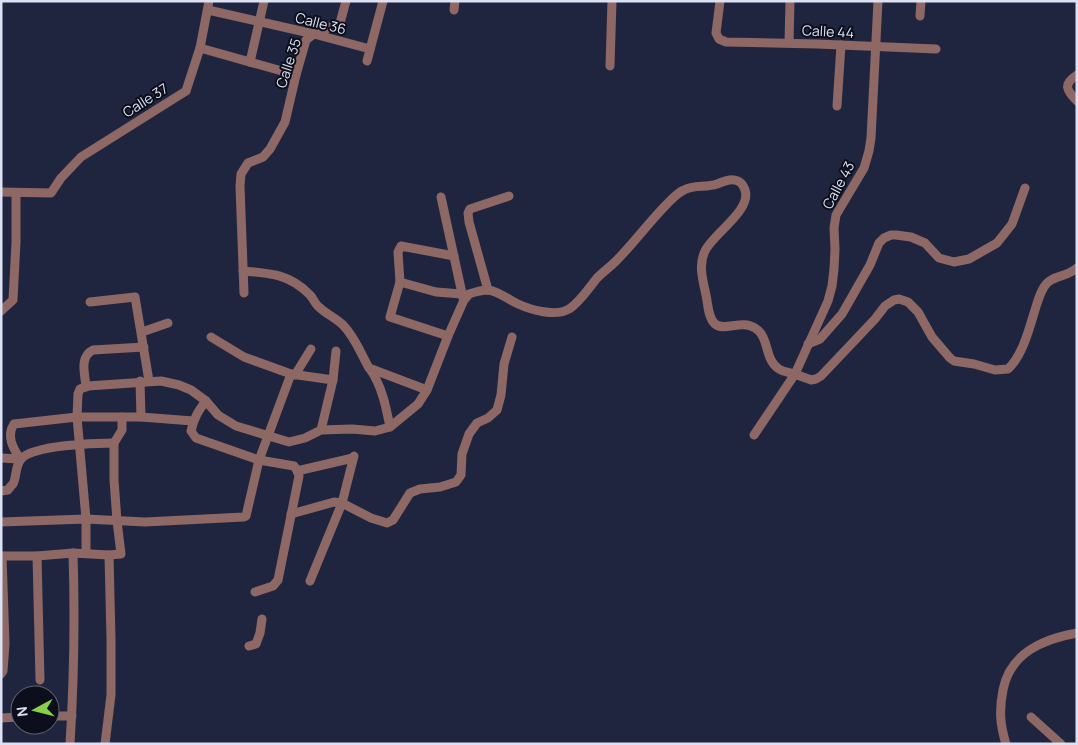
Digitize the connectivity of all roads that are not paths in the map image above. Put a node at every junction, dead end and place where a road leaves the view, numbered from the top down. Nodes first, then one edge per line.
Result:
1 (264, 1) edge
2 (346, 1) edge
3 (383, 1) edge
4 (612, 1) edge
5 (720, 1) edge
6 (790, 1) edge
7 (878, 1) edge
8 (921, 1) edge
9 (208, 6) edge
10 (920, 16) dead end
11 (259, 22) junction
12 (314, 34) junction
13 (789, 43) junction
14 (841, 45) junction
15 (876, 46) junction
16 (200, 48) junction
17 (370, 49) junction
18 (936, 49) dead end
19 (367, 61) dead end
20 (250, 62) junction
21 (610, 66) dead end
22 (296, 75) junction
23 (1077, 75) edge
24 (1077, 101) edge
25 (837, 106) dead end
26 (1025, 188) dead end
27 (1, 192) edge
28 (16, 192) junction
29 (509, 196) dead end
30 (441, 197) dead end
31 (454, 256) junction
32 (1077, 268) edge
33 (243, 271) junction
34 (400, 282) junction
35 (488, 290) junction
36 (244, 293) dead end
37 (463, 297) junction
38 (90, 302) dead end
39 (1, 311) edge
40 (168, 324) dead end
41 (142, 332) junction
42 (448, 336) junction
43 (211, 337) dead end
44 (512, 337) dead end
45 (808, 344) junction
46 (144, 347) junction
47 (311, 349) dead end
48 (336, 352) dead end
49 (369, 368) junction
50 (795, 374) junction
51 (293, 375) junction
52 (333, 380) junction
53 (145, 381) junction
54 (86, 387) junction
55 (427, 390) junction
56 (206, 401) junction
57 (77, 417) junction
58 (122, 417) junction
59 (140, 417) junction
60 (193, 421) junction
61 (390, 427) junction
62 (321, 430) junction
63 (268, 434) junction
64 (754, 435) dead end
65 (79, 443) junction
66 (114, 443) junction
67 (1, 458) edge
68 (20, 459) junction
69 (259, 460) junction
70 (297, 471) junction
71 (1, 491) edge
72 (342, 503) junction
73 (291, 514) junction
74 (86, 519) junction
75 (117, 521) junction
76 (1, 522) edge
77 (72, 553) junction
78 (86, 553) junction
79 (109, 555) junction
80 (2, 556) edge
81 (37, 556) junction
82 (310, 582) dead end
83 (255, 592) dead end
84 (262, 619) dead end
85 (1077, 633) edge
86 (3, 644) edge
87 (249, 646) dead end
88 (1, 674) edge
89 (40, 680) dead end
90 (60, 716) edge
91 (72, 716) junction
92 (1031, 717) dead end
93 (70, 744) edge
94 (105, 744) edge
95 (1006, 744) edge
96 (1061, 744) edge

1 - 11 street
2 - 12 street, Calle 35
3 - 17 street
4 - 21 street
5 - 13 street, Calle 44
6 - 13 street
7 - 15 street, Calle 43
8 - 10 street
9 - 11 street, Calle 36
9 - 16 street, Calle 37
11 - 12 street, Calle 36
11 - 20 street
12 - 17 street, Calle 36
12 - 22 street, Calle 35
13 - 14 street, Calle 44
14 - 15 street, Calle 44
14 - 25 street
15 - 18 street, Calle 44
15 - 45 street, Calle 43
16 - 20 street
16 - 28 street, Calle 37
17 - 19 street
20 - 22 street
22 - 33 street, Calle 35
23 - 24 street
26 - 45 street
27 - 28 street
28 - 39 street
29 - 35 street
30 - 31 street
31 - 34 street
31 - 37 street
32 - 50 street
33 - 36 street, Calle 35
33 - 49 street
34 - 37 street
34 - 42 street
35 - 37 street
35 - 50 street
37 - 42 street
38 - 41 street
40 - 41 street
41 - 46 street
42 - 55 street
43 - 51 street
44 - 72 street
45 - 50 street, Calle 43
46 - 53 street
46 - 54 street
47 - 51 street
48 - 52 street
49 - 55 street
49 - 61 street
50 - 64 street, Calle 43
51 - 52 street
51 - 63 street
52 - 62 street
53 - 54 street
53 - 56 street
53 - 59 street
54 - 57 street
55 - 61 street
56 - 60 street
56 - 63 street
57 - 58 street
57 - 65 street
57 - 68 street
58 - 59 street
58 - 66 street
59 - 60 street
60 - 69 street
61 - 62 street
62 - 63 street
63 - 69 street
65 - 66 street
65 - 68 street
65 - 74 street
66 - 75 street
67 - 68 street
68 - 71 street
69 - 70 street
69 - 75 street
70 - 72 street
70 - 73 street
72 - 73 street
72 - 82 street
73 - 83 street
74 - 75 street
74 - 76 street
74 - 78 street
75 - 79 street
77 - 78 street
77 - 81 street
77 - 91 street
78 - 79 street
79 - 94 street
80 - 81 street
80 - 86 street
81 - 89 street
84 - 87 street
85 - 95 street
86 - 88 street
90 - 91 street
91 - 93 street
92 - 96 street

